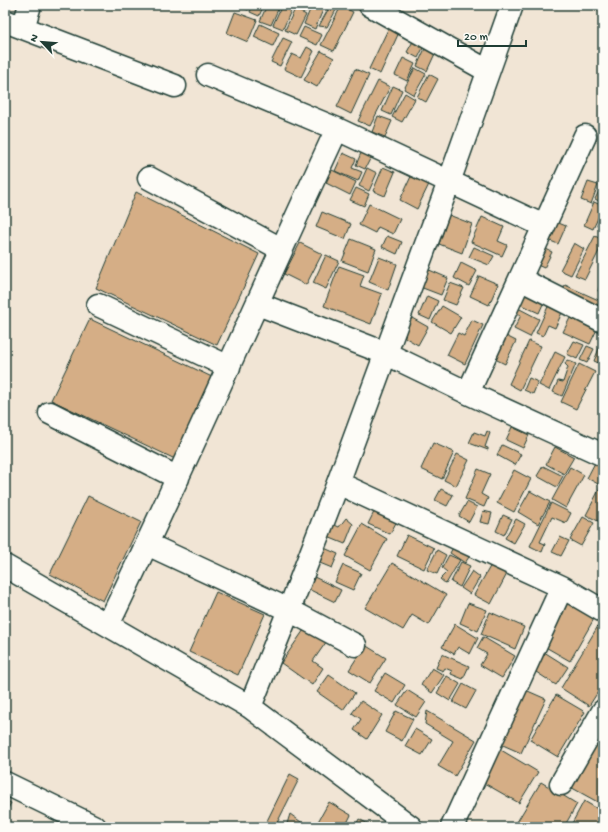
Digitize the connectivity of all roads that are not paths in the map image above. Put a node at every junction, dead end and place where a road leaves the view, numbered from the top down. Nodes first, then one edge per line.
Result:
1 (30, 5) edge
2 (370, 5) edge
3 (512, 5) edge
4 (14, 24) edge
5 (488, 70) junction
6 (208, 75) dead end
7 (175, 86) dead end
8 (337, 129) junction
9 (585, 136) dead end
10 (149, 178) dead end
11 (449, 182) junction
12 (544, 226) junction
13 (281, 249) junction
14 (520, 280) junction
15 (258, 304) junction
16 (98, 305) dead end
17 (603, 321) edge
18 (386, 353) junction
19 (229, 367) junction
20 (468, 393) junction
21 (50, 413) dead end
22 (603, 455) edge
23 (178, 478) junction
24 (338, 483) junction
25 (147, 544) junction
26 (5, 566) edge
27 (562, 587) junction
28 (289, 610) junction
29 (603, 611) edge
30 (108, 625) junction
31 (355, 645) dead end
32 (250, 707) junction
33 (603, 712) edge
34 (5, 783) edge
35 (561, 784) dead end
36 (95, 827) edge
37 (411, 827) edge
38 (452, 827) edge

1 - 4 street
2 - 5 street
3 - 5 street
4 - 7 street
5 - 11 street
6 - 8 street
8 - 11 street
8 - 13 street
9 - 12 street
10 - 13 street
11 - 12 street
11 - 18 street
12 - 14 street
13 - 15 street
14 - 17 street
14 - 20 street
15 - 18 street
15 - 19 street
16 - 19 street
18 - 20 street
18 - 24 street
19 - 23 street
20 - 22 street
21 - 23 street
23 - 25 street
24 - 27 street
24 - 28 street
25 - 28 street
25 - 30 street
26 - 30 street
27 - 29 street
27 - 38 street
28 - 31 street
28 - 32 street
30 - 32 street
32 - 37 street
33 - 35 street
34 - 36 street

